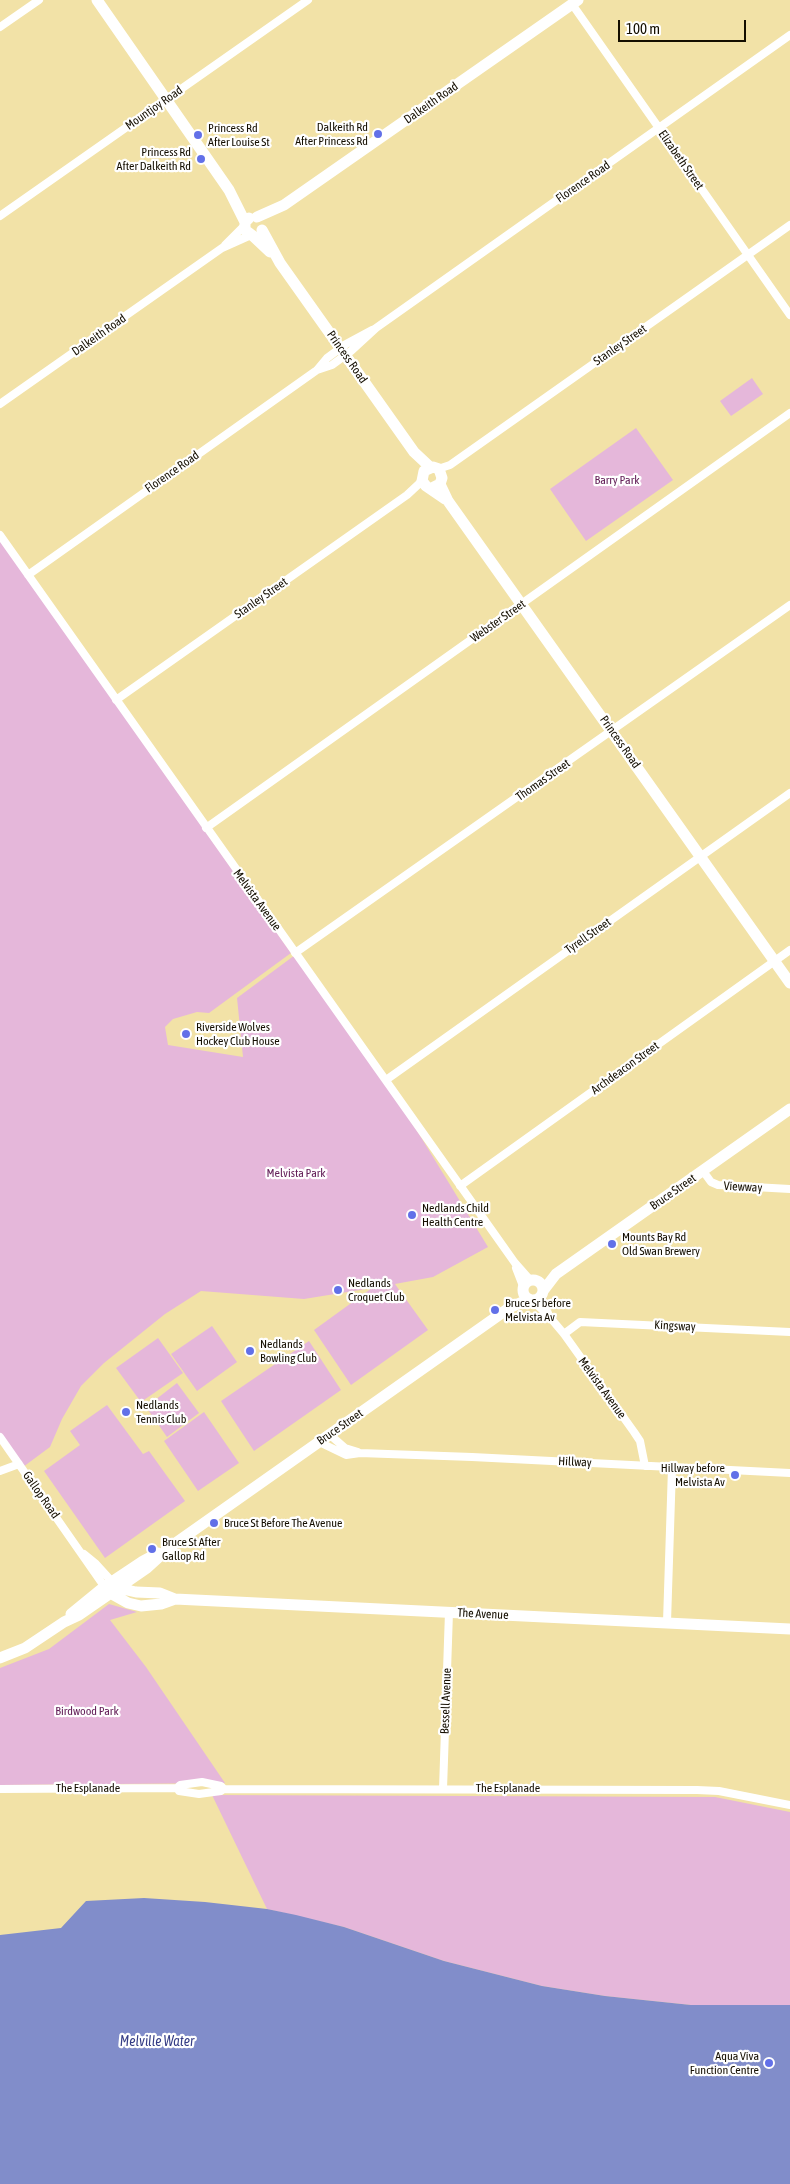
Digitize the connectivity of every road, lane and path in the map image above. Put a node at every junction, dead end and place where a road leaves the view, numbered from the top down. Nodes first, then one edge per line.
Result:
1 (38, 0) edge
2 (97, 0) edge
3 (308, 0) edge
4 (575, 2) edge
5 (0, 27) edge
6 (790, 36) edge
7 (166, 99) junction
8 (658, 128) junction
9 (0, 216) edge
10 (790, 225) edge
11 (253, 226) junction
12 (222, 248) junction
13 (748, 255) junction
14 (790, 315) edge
15 (343, 352) junction
16 (0, 404) edge
17 (790, 413) edge
18 (432, 479) junction
19 (0, 535) edge
20 (28, 575) junction
21 (522, 604) junction
22 (790, 605) edge
23 (116, 700) junction
24 (612, 731) junction
25 (790, 793) edge
26 (206, 828) junction
27 (701, 856) junction
28 (790, 950) edge
29 (295, 953) junction
30 (774, 961) junction
31 (790, 983) edge
32 (386, 1080) junction
33 (790, 1109) edge
34 (703, 1171) junction
35 (460, 1186) junction
36 (790, 1189) edge
37 (532, 1291) junction
38 (790, 1332) edge
39 (564, 1334) junction
40 (329, 1434) junction
41 (0, 1437) edge
42 (319, 1442) junction
43 (360, 1453) junction
44 (18, 1464) junction
45 (645, 1466) junction
46 (672, 1468) junction
47 (0, 1471) edge
48 (790, 1473) edge
49 (111, 1588) junction
50 (449, 1612) junction
51 (667, 1622) junction
52 (790, 1629) edge
53 (0, 1658) edge
54 (176, 1788) junction
55 (224, 1788) junction
56 (0, 1789) edge
57 (443, 1789) junction
58 (790, 1804) edge

1 - 5 street
2 - 7 street, Princess Road
3 - 7 street, Mountjoy Road
4 - 8 street, Elizabeth Street
4 - 11 street, Dalkeith Road
6 - 8 street, Florence Road
7 - 9 street, Mountjoy Road
7 - 11 street, Princess Road
8 - 13 street, Elizabeth Street
8 - 15 street, Florence Road
10 - 13 street, Stanley Street
11 - 12 street, Dalkeith Road
11 - 12 street, Dalkeith Road
11 - 15 street, Princess Road
12 - 16 street, Dalkeith Road
13 - 14 street, Elizabeth Street
13 - 18 street, Stanley Street
15 - 18 street, Princess Road
15 - 20 street, Florence Road
17 - 21 street, Webster Street
18 - 21 street, Princess Road
18 - 23 street, Stanley Street
19 - 20 street, Melvista Avenue
20 - 23 street, Melvista Avenue
21 - 24 street, Princess Road
21 - 26 street, Webster Street
22 - 24 street, Thomas Street
23 - 26 street, Melvista Avenue
24 - 27 street, Princess Road
24 - 29 street, Thomas Street
25 - 27 street, Tyrell Street
26 - 29 street, Melvista Avenue
27 - 30 street, Princess Road
27 - 32 street, Tyrell Street
28 - 30 street, Archdeacon Street
29 - 32 street, Melvista Avenue
30 - 31 street, Princess Road
30 - 35 street, Archdeacon Street
32 - 35 street, Melvista Avenue
33 - 34 street, Bruce Street
34 - 36 street, Viewway
34 - 37 street, Bruce Street
35 - 37 street, Melvista Avenue
37 - 39 street, Melvista Avenue
37 - 40 street, Bruce Street
38 - 39 street, Kingsway
39 - 45 street, Melvista Avenue
40 - 42 street, Bruce Street
40 - 43 street, Hillway
41 - 44 street, Gallop Road
42 - 43 street, Hillway
42 - 49 street, Bruce Street
43 - 45 street, Hillway
44 - 47 street
44 - 49 street, Gallop Road
45 - 46 street, Hillway
46 - 48 street, Hillway
46 - 51 street
49 - 50 street, The Avenue
49 - 53 street, Bruce Street
50 - 51 street, The Avenue
50 - 57 street, Bessell Avenue
51 - 52 street, The Avenue
54 - 55 street, The Esplanade
54 - 55 street, The Esplanade
54 - 56 street, The Esplanade
55 - 57 street, The Esplanade
57 - 58 street, The Esplanade

